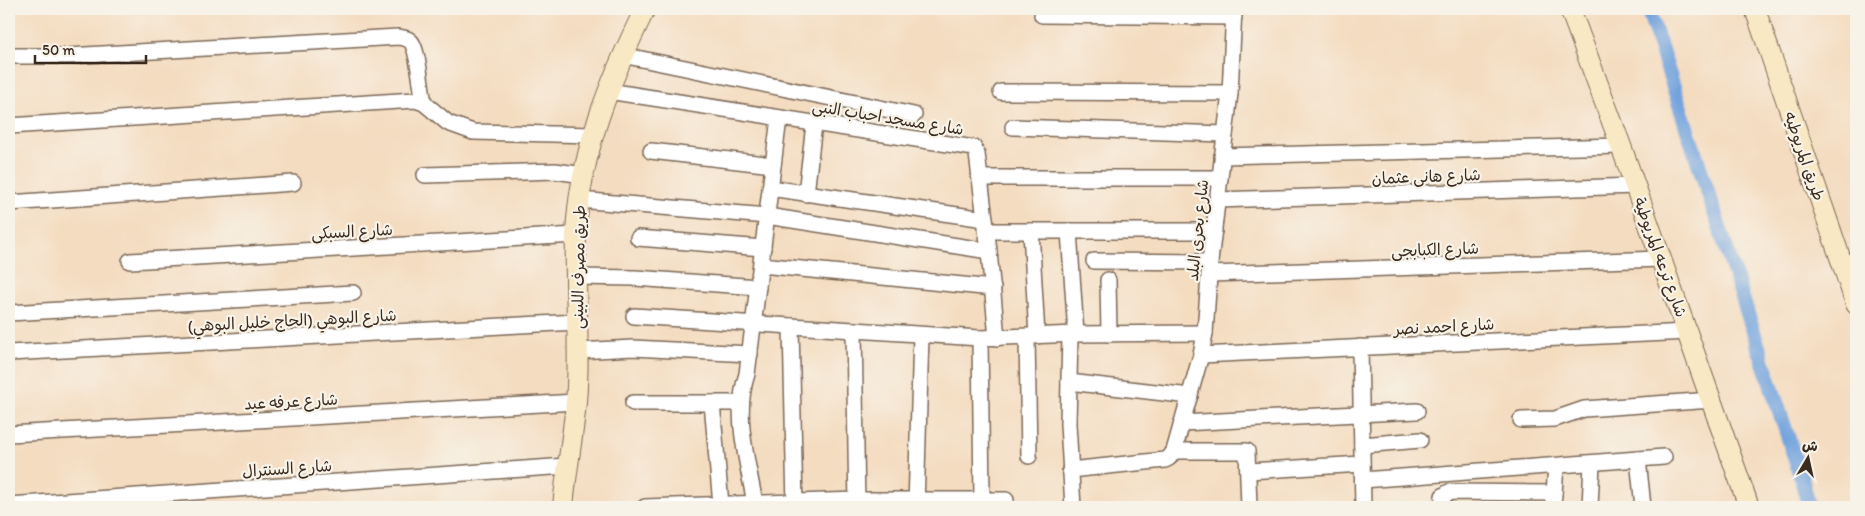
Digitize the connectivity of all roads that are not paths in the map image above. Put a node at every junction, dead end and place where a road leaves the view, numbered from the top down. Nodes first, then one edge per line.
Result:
1 (645, 9) edge
2 (1570, 9) edge
3 (1755, 9) edge
4 (1234, 13) edge
5 (1042, 16) dead end
6 (622, 55) junction
7 (9, 56) edge
8 (608, 91) junction
9 (1001, 92) dead end
10 (1230, 93) junction
11 (424, 104) junction
12 (914, 115) dead end
13 (779, 118) junction
14 (814, 124) junction
15 (9, 126) edge
16 (1013, 127) dead end
17 (1225, 134) junction
18 (593, 135) junction
19 (1621, 146) junction
20 (651, 151) dead end
21 (1222, 156) junction
22 (773, 165) junction
23 (425, 175) dead end
24 (584, 175) junction
25 (979, 178) junction
26 (1220, 178) junction
27 (293, 183) dead end
28 (1635, 186) junction
29 (770, 188) junction
30 (806, 194) junction
31 (579, 200) junction
32 (1217, 200) junction
33 (9, 203) edge
34 (767, 216) junction
35 (986, 225) junction
36 (1031, 231) junction
37 (1069, 231) junction
38 (1214, 231) junction
39 (576, 235) junction
40 (638, 238) dead end
41 (763, 248) junction
42 (989, 251) junction
43 (1662, 259) junction
44 (130, 261) dead end
45 (1094, 261) dead end
46 (760, 264) junction
47 (1209, 268) junction
48 (576, 277) junction
49 (1108, 280) dead end
50 (758, 287) junction
51 (993, 288) junction
52 (353, 293) dead end
53 (1856, 304) edge
54 (9, 313) edge
55 (634, 316) dead end
56 (576, 322) junction
57 (753, 324) junction
58 (791, 326) junction
59 (854, 330) junction
60 (1688, 332) junction
61 (1205, 333) junction
62 (1073, 334) junction
63 (1109, 334) junction
64 (920, 335) junction
65 (1032, 336) junction
66 (980, 338) junction
67 (997, 338) junction
68 (1360, 347) junction
69 (578, 351) junction
70 (9, 353) edge
71 (750, 354) junction
72 (1202, 355) junction
73 (1069, 382) junction
74 (1190, 396) junction
75 (1712, 400) junction
76 (576, 402) junction
77 (632, 403) dead end
78 (712, 403) junction
79 (741, 403) junction
80 (1417, 411) dead end
81 (1362, 414) junction
82 (1521, 420) dead end
83 (1182, 423) junction
84 (9, 434) edge
85 (1420, 440) dead end
86 (1362, 445) junction
87 (1174, 451) junction
88 (1029, 456) dead end
89 (1664, 457) dead end
90 (1638, 459) junction
91 (1592, 463) junction
92 (1362, 464) junction
93 (567, 466) junction
94 (1556, 466) junction
95 (1070, 470) junction
96 (1248, 471) junction
97 (1362, 480) junction
98 (982, 500) junction
99 (1006, 500) dead end
100 (1553, 500) edge
101 (857, 504) edge
102 (916, 504) edge
103 (9, 505) edge
104 (721, 505) junction
105 (747, 505) edge
106 (795, 505) edge
107 (563, 507) edge
108 (645, 507) edge
109 (1073, 507) edge
110 (1249, 507) edge
111 (1363, 507) edge
112 (1442, 507) edge
113 (1590, 507) edge
114 (1643, 507) edge
115 (1749, 507) edge

1 - 6 street, طريق مصرف اللبينى
2 - 19 street, شارع ترعه المريوطية
3 - 53 street, طريق المريوطيه
4 - 5 street
4 - 10 street, شارع بحرى البلد
6 - 8 street, طريق مصرف اللبينى
6 - 12 street
7 - 11 street
8 - 13 street, شارع مسجد احباب النبى
8 - 18 street, طريق مصرف اللبينى
9 - 10 street
10 - 17 street, شارع بحرى البلد
11 - 15 street
11 - 18 street
13 - 14 street, شارع مسجد احباب النبى
13 - 22 street
14 - 25 street, شارع مسجد احباب النبى
14 - 30 street
16 - 17 street
17 - 21 street, شارع بحرى البلد
18 - 24 street, طريق مصرف اللبينى
19 - 21 street
19 - 28 street, شارع ترعه المريوطية
20 - 22 street
21 - 26 street, شارع بحرى البلد
22 - 29 street
23 - 24 street
24 - 31 street, طريق مصرف اللبينى
25 - 26 street
25 - 35 street, شارع مسجد احباب النبى
26 - 32 street, شارع بحرى البلد
27 - 33 street
28 - 32 street, شارع هانى عثمان
28 - 43 street, شارع ترعه المريوطية
29 - 30 street
29 - 34 street
30 - 35 street
31 - 34 street
31 - 39 street, طريق مصرف اللبينى
32 - 38 street, شارع بحرى البلد
34 - 41 street
34 - 42 street
35 - 36 street
35 - 42 street, شارع مسجد احباب النبى
36 - 37 street
36 - 65 street
37 - 38 street
37 - 62 street
38 - 47 street, شارع بحرى البلد
39 - 44 street, شارع السبكى
39 - 48 street, طريق مصرف اللبينى
40 - 41 street
41 - 46 street
42 - 51 street, شارع مسجد احباب النبى
43 - 47 street, شارع الكبابجى
43 - 60 street, شارع ترعه المريوطية
45 - 47 street, شارع الكبابجى
46 - 50 street
46 - 51 street
47 - 61 street, شارع بحرى البلد
48 - 50 street
48 - 56 street, طريق مصرف اللبينى
49 - 63 street
50 - 57 street
51 - 67 street, شارع مسجد احباب النبى
52 - 54 street
55 - 57 street
56 - 69 street, طريق مصرف اللبينى
56 - 70 street, شارع البوهي (الحاج خليل البوهي)
57 - 58 street
57 - 71 street
58 - 59 street
58 - 106 street
59 - 64 street
59 - 101 street
60 - 68 street, شارع احمد نصر
60 - 75 street, شارع ترعه المريوطية
61 - 63 street
61 - 72 street, شارع بحرى البلد
62 - 63 street
62 - 65 street
62 - 73 street
64 - 66 street
64 - 102 street
65 - 67 street
65 - 88 street
66 - 67 street
66 - 98 street
68 - 72 street, شارع احمد نصر
68 - 81 street
69 - 71 street
69 - 76 street, طريق مصرف اللبينى
71 - 79 street
72 - 74 street, شارع بحرى البلد
73 - 74 street
73 - 95 street
74 - 83 street, شارع بحرى البلد
75 - 82 street
75 - 115 street, شارع ترعه المريوطية
76 - 84 street, شارع عرفه عيد
76 - 93 street, طريق مصرف اللبينى
77 - 78 street
78 - 79 street
78 - 104 street
79 - 105 street
80 - 81 street
81 - 83 street
81 - 86 street
83 - 87 street, شارع بحرى البلد
85 - 86 street
86 - 92 street
87 - 95 street
87 - 96 street
89 - 90 street
90 - 91 street
90 - 114 street
91 - 94 street
91 - 113 street
92 - 96 street
92 - 97 street
93 - 103 street, شارع السنترال
93 - 107 street, طريق مصرف اللبينى
94 - 97 street
94 - 100 street
95 - 109 street
96 - 110 street
97 - 111 street
98 - 99 street
98 - 102 street
100 - 112 street
101 - 102 street
101 - 106 street
104 - 105 street
104 - 108 street
105 - 106 street

